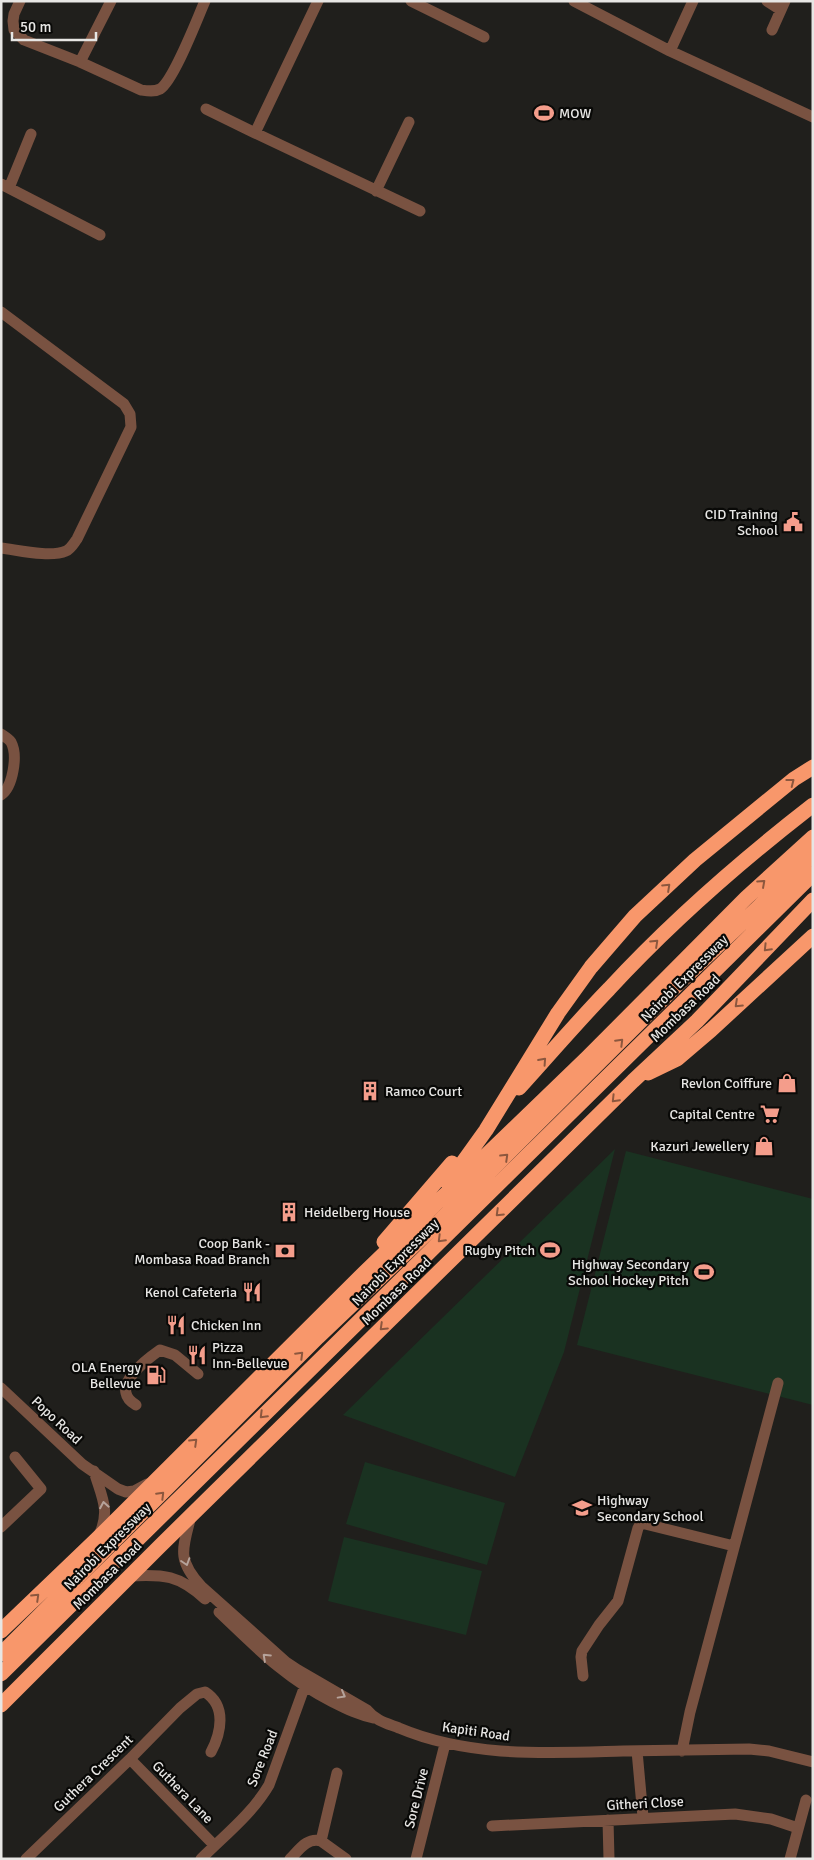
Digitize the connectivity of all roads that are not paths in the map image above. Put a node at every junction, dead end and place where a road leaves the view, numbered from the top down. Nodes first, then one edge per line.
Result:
1 (20, 1) edge
2 (111, 1) edge
3 (205, 1) edge
4 (318, 1) edge
5 (411, 1) edge
6 (574, 1) edge
7 (693, 1) edge
8 (767, 1) edge
9 (783, 5) edge
10 (772, 30) dead end
11 (484, 37) dead end
12 (670, 50) junction
13 (80, 62) junction
14 (206, 109) dead end
15 (813, 118) edge
16 (409, 122) dead end
17 (256, 133) junction
18 (31, 134) dead end
19 (5, 186) edge
20 (376, 191) junction
21 (420, 211) dead end
22 (100, 235) dead end
23 (1, 312) edge
24 (1, 548) edge
25 (1, 734) edge
26 (813, 767) edge
27 (1, 795) edge
28 (813, 805) edge
29 (813, 837) edge
30 (813, 855) edge
31 (813, 874) edge
32 (813, 888) edge
33 (813, 900) edge
34 (813, 936) edge
35 (627, 1058) junction
36 (633, 1080) junction
37 (318, 1337) junction
38 (291, 1346) junction
39 (198, 1374) dead end
40 (778, 1383) dead end
41 (3, 1393) edge
42 (136, 1405) dead end
43 (15, 1457) dead end
44 (94, 1472) junction
45 (163, 1472) junction
46 (191, 1514) junction
47 (1, 1527) edge
48 (97, 1539) junction
49 (734, 1546) junction
50 (129, 1576) junction
51 (217, 1605) junction
52 (1, 1631) edge
53 (1, 1654) edge
54 (1, 1674) edge
55 (583, 1676) dead end
56 (306, 1681) junction
57 (1, 1705) edge
58 (445, 1744) junction
59 (637, 1751) junction
60 (682, 1751) junction
61 (211, 1752) dead end
62 (130, 1760) junction
63 (813, 1762) edge
64 (337, 1773) dead end
65 (806, 1800) dead end
66 (643, 1817) junction
67 (608, 1820) junction
68 (492, 1826) dead end
69 (798, 1828) junction
70 (321, 1841) junction
71 (214, 1846) junction
72 (26, 1859) edge
73 (201, 1859) edge
74 (290, 1859) edge
75 (346, 1859) edge
76 (416, 1859) edge
77 (609, 1859) edge
78 (790, 1859) edge

1 - 13 street
2 - 13 street
3 - 13 street
4 - 17 street
5 - 11 street
6 - 12 street
7 - 12 street
8 - 9 street
9 - 10 street
12 - 15 street
14 - 17 street
16 - 20 street
17 - 20 street
18 - 19 street
19 - 22 street
20 - 21 street
23 - 24 street
25 - 27 street
37 -> 26 highway
38 -> 28 highway
38 -> 29 highway
37 -> 30 highway, Nairobi Expressway
31 - 35 highway, Nairobi Expressway
32 - 35 highway
33 -> 36 highway, Mombasa Road
34 -> 36 highway
35 -> 54 highway, Nairobi Expressway
36 -> 46 highway, Mombasa Road
53 -> 37 highway, Nairobi Expressway
45 -> 38 highway
39 - 42 street
40 - 49 street
41 - 44 street, Popo Road
43 - 47 street
44 - 45 street, Popo Road
48 -> 44 street
45 - 48 highway
46 - 50 highway, Mombasa Road
46 -> 51 street, Kapiti Road
52 -> 48 highway
49 - 55 street
49 - 60 street
50 - 51 street
50 - 57 highway, Mombasa Road
51 - 56 street, Kapiti Road
56 - 58 street, Kapiti Road
56 - 71 street, Sore Road
58 - 59 street, Kapiti Road
58 - 76 street, Sore Drive
59 - 60 street, Kapiti Road
59 - 66 street
60 - 63 street, Kapiti Road
61 - 62 street, Guthera Crescent
62 - 71 street, Guthera Lane
62 - 72 street, Guthera Crescent
64 - 70 street
65 - 69 street
66 - 67 street, Githeri Close
66 - 69 street, Githeri Close
67 - 68 street, Githeri Close
67 - 77 street
69 - 78 street
70 - 74 street
70 - 75 street
71 - 73 street, Sore Road

